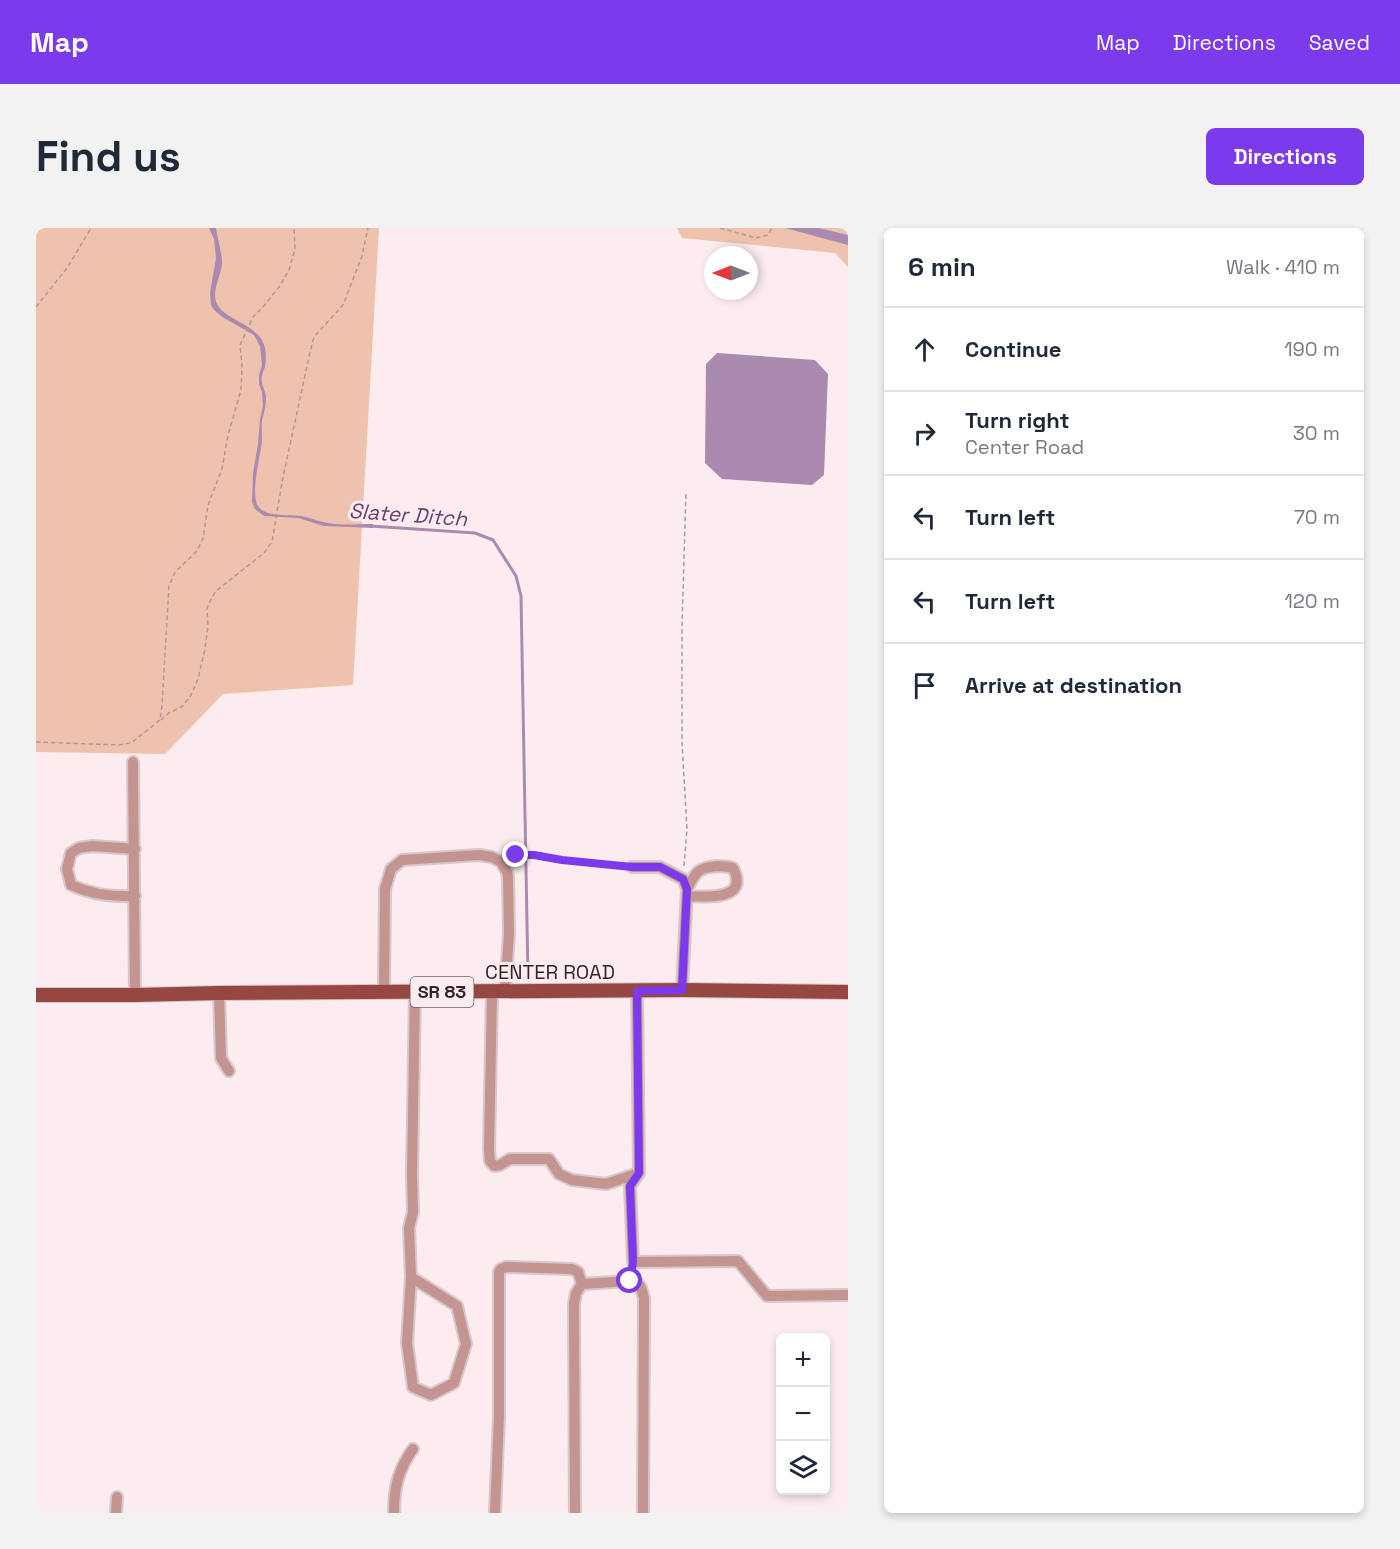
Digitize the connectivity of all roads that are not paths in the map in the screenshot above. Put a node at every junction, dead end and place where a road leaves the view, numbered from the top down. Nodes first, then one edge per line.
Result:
1 (133, 762) dead end
2 (135, 849) junction
3 (632, 867) road end
4 (135, 896) junction
5 (682, 990) junction
6 (637, 991) junction
7 (384, 992) junction
8 (416, 992) junction
9 (499, 992) junction
10 (848, 992) edge
11 (219, 993) junction
12 (36, 995) edge
13 (135, 995) junction
14 (229, 1071) dead end
15 (639, 1173) junction
16 (633, 1262) junction
17 (411, 1277) junction
18 (630, 1281) junction
19 (582, 1284) junction
20 (848, 1295) edge
21 (413, 1449) dead end
22 (117, 1497) dead end
23 (116, 1513) edge
24 (394, 1513) edge
25 (495, 1513) edge
26 (575, 1513) edge
27 (643, 1513) edge

1 - 2 street
2 - 4 street
2 - 4 street
3 - 5 street
4 - 13 street
5 - 6 main road, CENTER ROAD / SR 83
5 - 10 main road, CENTER ROAD / SR 83
6 - 9 main road, CENTER ROAD / SR 83
6 - 15 street
7 - 8 main road, CENTER ROAD / SR 83
7 - 9 street
7 - 11 main road, CENTER ROAD / SR 83
8 - 9 main road, CENTER ROAD / SR 83
8 - 17 street
9 - 15 street
11 - 13 main road, CENTER ROAD / SR 83
11 - 14 street
12 - 13 main road, CENTER ROAD / SR 83
15 - 16 street
16 - 18 street
16 - 20 street
17 - 17 street
18 - 19 street
18 - 27 street
19 - 25 street
19 - 26 street
21 - 24 street
22 - 23 street

